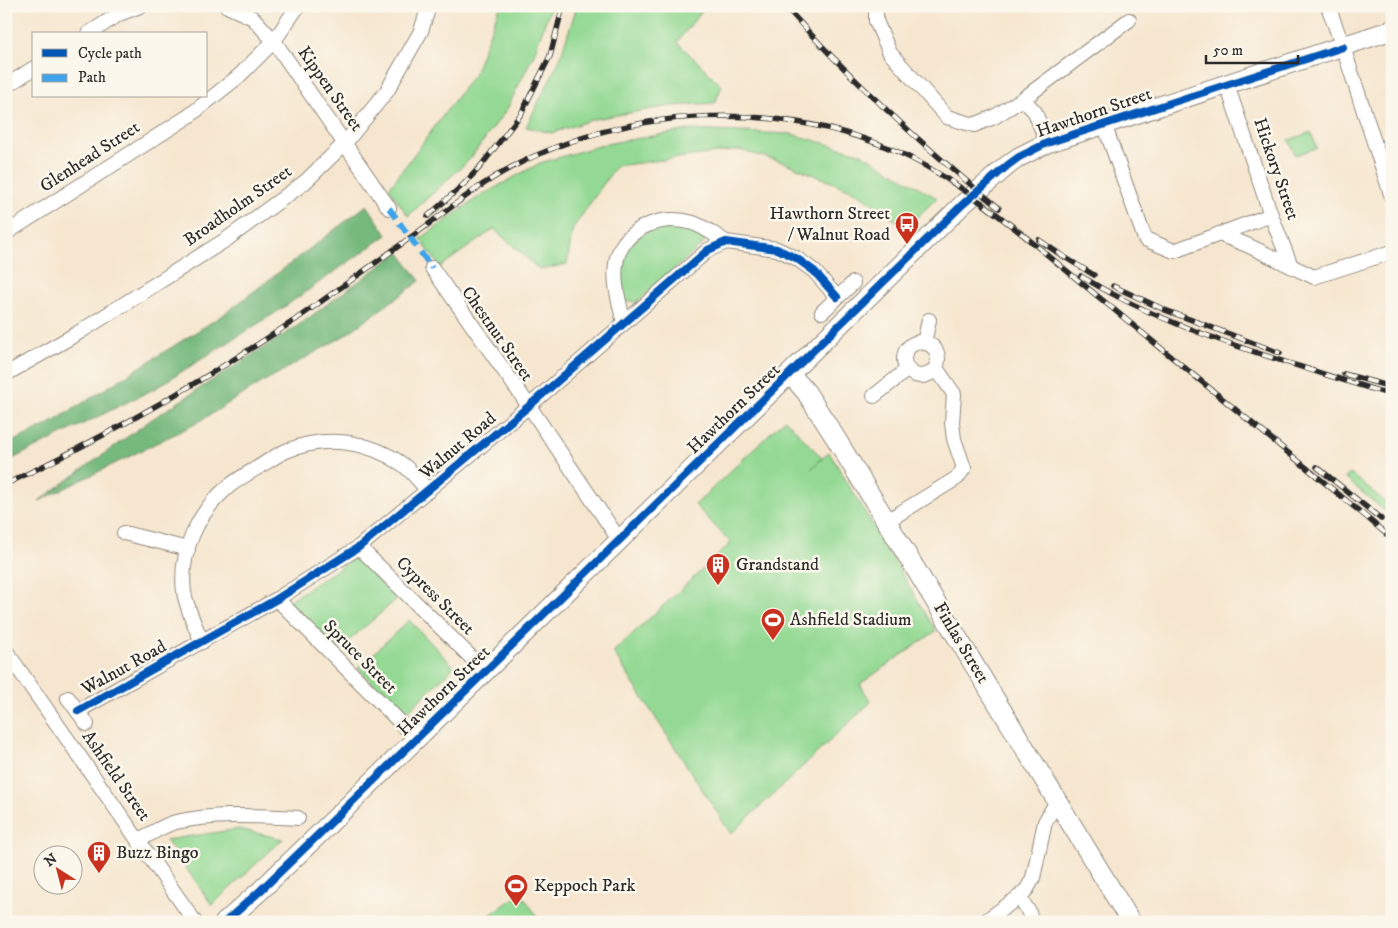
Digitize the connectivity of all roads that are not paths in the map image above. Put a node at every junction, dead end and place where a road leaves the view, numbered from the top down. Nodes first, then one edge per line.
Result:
1 (140, 6) edge
2 (227, 6) edge
3 (298, 6) edge
4 (429, 6) edge
5 (876, 6) edge
6 (1328, 6) edge
7 (1129, 20) dead end
8 (1392, 30) edge
9 (91, 32) edge
10 (274, 41) junction
11 (1344, 47) junction
12 (32, 69) edge
13 (1226, 85) junction
14 (6, 86) edge
15 (1023, 99) junction
16 (1104, 124) junction
17 (345, 143) junction
18 (1047, 143) junction
19 (1392, 197) edge
20 (389, 208) dead end
21 (1272, 215) junction
22 (6, 233) edge
23 (1219, 234) junction
24 (726, 242) junction
25 (1392, 252) edge
26 (1291, 266) junction
27 (432, 268) dead end
28 (853, 283) dead end
29 (837, 297) junction
30 (822, 312) dead end
31 (929, 320) dead end
32 (624, 322) junction
33 (924, 343) junction
34 (936, 368) junction
35 (908, 369) junction
36 (6, 374) edge
37 (790, 375) junction
38 (874, 396) dead end
39 (529, 406) junction
40 (428, 491) junction
41 (887, 522) junction
42 (124, 533) dead end
43 (620, 541) junction
44 (359, 547) junction
45 (188, 549) junction
46 (277, 599) junction
47 (202, 642) junction
48 (6, 650) edge
49 (486, 672) junction
50 (68, 698) dead end
51 (78, 711) junction
52 (87, 724) dead end
53 (416, 740) junction
54 (1057, 801) junction
55 (298, 818) dead end
56 (138, 840) junction
57 (1019, 897) junction
58 (195, 922) edge
59 (225, 922) edge
60 (984, 922) edge
61 (1031, 922) edge
62 (1131, 922) edge

1 - 9 street
2 - 10 street, Kippen Street
3 - 10 street, Glenhead Street
4 - 17 street, Broadholm Street
5 - 15 street
6 - 11 street
7 - 15 street
8 - 11 main road, Hawthorn Street
10 - 17 street, Kippen Street
10 - 22 street, Glenhead Street
11 - 13 main road, Hawthorn Street
11 - 19 street
12 - 14 street
13 - 16 main road, Hawthorn Street
13 - 21 street, Hickory Street
15 - 18 street
16 - 18 main road, Hawthorn Street
16 - 23 street
17 - 20 street, Kippen Street
17 - 36 street, Broadholm Street
18 - 37 main road, Hawthorn Street
21 - 23 street
21 - 26 street, Hickory Street
23 - 26 street
24 - 29 street
24 - 32 street, Walnut Road
24 - 32 street
25 - 26 street
27 - 39 street, Chestnut Street
28 - 29 street
29 - 30 street
31 - 33 street
32 - 39 street, Walnut Road
33 - 34 street
33 - 35 street
34 - 35 street
34 - 41 street
35 - 38 street
37 - 41 main road, Finlas Street
37 - 43 main road, Hawthorn Street
39 - 40 street, Walnut Road
39 - 43 street, Chestnut Street
40 - 44 street, Walnut Road
40 - 45 street
41 - 54 main road, Finlas Street
42 - 45 street
43 - 49 main road, Hawthorn Street
44 - 46 street, Walnut Road
44 - 49 street, Cypress Street
45 - 47 street
46 - 47 street, Walnut Road
46 - 53 street, Spruce Street
47 - 51 street, Walnut Road
48 - 56 street, Ashfield Street
49 - 53 main road, Hawthorn Street
50 - 51 street, Walnut Road
51 - 52 street, Walnut Road
53 - 59 main road, Hawthorn Street
54 - 57 street
54 - 62 main road, Finlas Street
55 - 56 street
56 - 58 street, Ashfield Street
57 - 60 street
57 - 61 street

